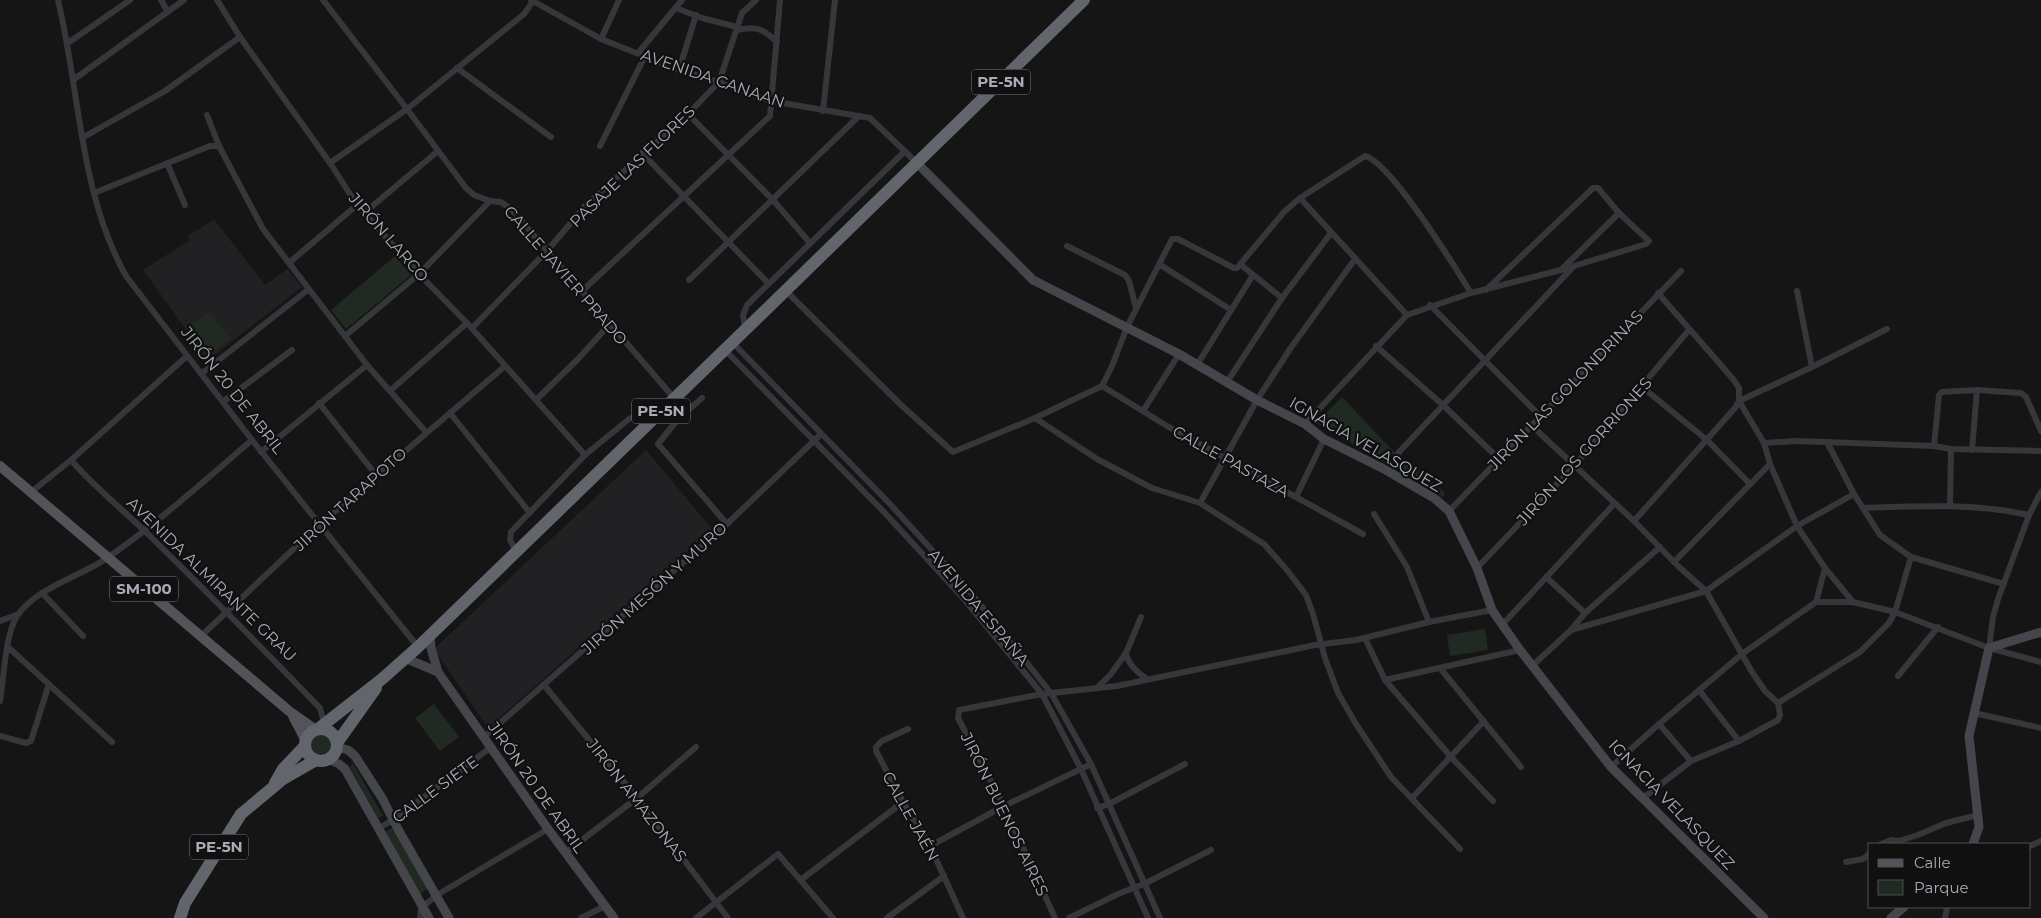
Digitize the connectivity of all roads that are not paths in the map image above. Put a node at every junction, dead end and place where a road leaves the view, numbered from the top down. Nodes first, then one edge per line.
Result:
1 (58, 0) edge
2 (130, 0) edge
3 (161, 0) edge
4 (184, 0) edge
5 (217, 0) edge
6 (323, 0) edge
7 (532, 0) edge
8 (620, 0) edge
9 (682, 0) edge
10 (756, 0) edge
11 (780, 0) edge
12 (835, 0) edge
13 (1084, 0) edge
14 (676, 8) junction
15 (168, 12) junction
16 (696, 15) junction
17 (736, 29) junction
18 (240, 37) junction
19 (601, 39) junction
20 (777, 42) junction
21 (68, 43) junction
22 (638, 53) junction
23 (645, 56) junction
24 (457, 68) junction
25 (679, 70) junction
26 (73, 80) junction
27 (719, 82) junction
28 (771, 101) junction
29 (407, 109) junction
30 (824, 111) junction
31 (688, 114) junction
32 (207, 116) dead end
33 (859, 116) junction
34 (551, 137) dead end
35 (82, 138) junction
36 (219, 146) junction
37 (600, 146) dead end
38 (905, 150) junction
39 (438, 151) junction
40 (642, 153) junction
41 (729, 156) junction
42 (167, 163) junction
43 (330, 163) junction
44 (917, 163) junction
45 (94, 193) junction
46 (684, 197) junction
47 (1300, 198) junction
48 (773, 200) junction
49 (490, 201) junction
50 (185, 205) dead end
51 (357, 205) junction
52 (364, 213) junction
53 (1619, 213) junction
54 (1331, 233) junction
55 (727, 242) junction
56 (810, 243) junction
57 (1067, 246) dead end
58 (547, 251) junction
59 (1355, 259) junction
60 (290, 262) junction
61 (1159, 264) junction
62 (1240, 265) junction
63 (1573, 267) junction
64 (1561, 270) junction
65 (1681, 270) dead end
66 (420, 274) junction
67 (1253, 275) junction
68 (689, 280) dead end
69 (768, 283) junction
70 (309, 289) junction
71 (1486, 290) junction
72 (582, 291) junction
73 (786, 292) junction
74 (1797, 292) dead end
75 (1471, 293) junction
76 (1658, 293) junction
77 (1282, 298) junction
78 (1430, 306) junction
79 (1136, 308) junction
80 (1231, 310) junction
81 (1407, 315) junction
82 (470, 325) junction
83 (609, 325) junction
84 (1127, 326) junction
85 (1887, 329) dead end
86 (745, 330) junction
87 (1689, 330) junction
88 (345, 336) junction
89 (728, 346) junction
90 (1376, 346) junction
91 (292, 350) dead end
92 (1179, 354) junction
93 (187, 356) junction
94 (1484, 361) junction
95 (368, 364) junction
96 (1197, 365) junction
97 (505, 366) junction
98 (1812, 367) junction
99 (201, 374) junction
100 (1227, 382) junction
101 (1102, 386) junction
102 (1642, 387) junction
103 (391, 390) junction
104 (1977, 390) junction
105 (702, 398) dead end
106 (537, 399) junction
107 (1257, 400) junction
108 (224, 401) junction
109 (671, 401) junction
110 (1739, 401) junction
111 (319, 403) junction
112 (1444, 406) junction
113 (1143, 412) junction
114 (450, 413) junction
115 (1540, 416) junction
116 (679, 418) junction
117 (1035, 418) junction
118 (649, 423) junction
119 (1305, 424) junction
120 (1532, 426) junction
121 (2041, 430) edge
122 (426, 432) junction
123 (821, 434) junction
124 (1324, 439) junction
125 (252, 440) junction
126 (1707, 440) junction
127 (814, 441) junction
128 (1764, 443) junction
129 (1828, 444) junction
130 (1934, 446) junction
131 (1951, 449) junction
132 (1972, 450) junction
133 (2041, 451) edge
134 (261, 452) junction
135 (585, 455) junction
136 (1226, 458) junction
137 (1499, 459) junction
138 (71, 460) junction
139 (1770, 464) junction
140 (1575, 465) junction
141 (0, 466) edge
142 (1386, 470) junction
143 (376, 475) junction
144 (1750, 484) junction
145 (2041, 492) edge
146 (30, 493) junction
147 (1854, 494) junction
148 (1296, 497) junction
149 (1200, 504) junction
150 (1614, 504) junction
151 (1950, 505) junction
152 (1863, 508) junction
153 (1449, 511) junction
154 (530, 513) junction
155 (1374, 514) dead end
156 (2029, 515) junction
157 (1634, 521) junction
158 (727, 524) junction
159 (320, 525) junction
160 (1797, 526) junction
161 (145, 531) junction
162 (1363, 534) dead end
163 (1660, 547) junction
164 (516, 551) junction
165 (1911, 556) junction
166 (107, 558) junction
167 (1674, 562) junction
168 (1477, 568) junction
169 (1825, 568) junction
170 (1546, 577) junction
171 (2004, 584) junction
172 (1706, 591) junction
173 (42, 593) junction
174 (1816, 602) junction
175 (1853, 602) junction
176 (1492, 610) junction
177 (226, 611) junction
178 (1895, 612) junction
179 (1585, 613) junction
180 (19, 614) junction
181 (1141, 617) dead end
182 (1, 620) edge
183 (1429, 622) junction
184 (1503, 624) junction
185 (1938, 627) junction
186 (1571, 630) junction
187 (2041, 632) edge
188 (430, 635) junction
189 (83, 636) dead end
190 (200, 637) junction
191 (1365, 638) junction
192 (8, 647) junction
193 (418, 647) junction
194 (1989, 648) junction
195 (1520, 650) junction
196 (1126, 653) junction
197 (1742, 654) junction
198 (405, 658) junction
199 (2041, 662) edge
200 (1532, 666) junction
201 (1440, 668) junction
202 (438, 672) junction
203 (1898, 676) dead end
204 (1147, 679) junction
205 (382, 680) junction
206 (1385, 680) junction
207 (49, 684) junction
208 (544, 685) junction
209 (1097, 688) junction
210 (1699, 690) junction
211 (1051, 693) junction
212 (1042, 694) junction
213 (0, 702) edge
214 (1778, 703) junction
215 (290, 711) junction
216 (1974, 713) junction
217 (1484, 721) junction
218 (1658, 724) junction
219 (320, 727) junction
220 (2041, 728) edge
221 (908, 729) dead end
222 (0, 736) edge
223 (484, 738) junction
224 (1739, 741) junction
225 (112, 742) dead end
226 (305, 744) junction
227 (337, 745) junction
228 (696, 747) dead end
229 (490, 748) junction
230 (1451, 757) junction
231 (322, 760) junction
232 (1691, 760) junction
233 (1091, 764) junction
234 (1185, 764) dead end
235 (1521, 767) dead end
236 (1611, 767) junction
237 (1080, 769) junction
238 (272, 787) junction
239 (637, 798) junction
240 (1412, 798) junction
241 (1642, 798) junction
242 (1493, 801) dead end
243 (903, 802) junction
244 (1109, 804) junction
245 (1004, 806) junction
246 (1097, 808) junction
247 (1978, 815) junction
248 (393, 820) junction
249 (379, 828) junction
250 (548, 830) junction
251 (1884, 843) edge
252 (1974, 843) edge
253 (930, 846) junction
254 (1460, 849) dead end
255 (1211, 850) dead end
256 (565, 853) junction
257 (1868, 855) edge
258 (1846, 862) dead end
259 (944, 876) junction
260 (802, 879) junction
261 (1144, 884) junction
262 (1134, 887) junction
263 (437, 895) junction
264 (716, 902) junction
265 (605, 906) junction
266 (423, 907) junction
267 (1903, 908) edge
268 (180, 918) edge
269 (420, 918) edge
270 (429, 918) edge
271 (449, 918) edge
272 (581, 918) edge
273 (614, 918) edge
274 (696, 918) edge
275 (728, 918) edge
276 (833, 918) edge
277 (887, 918) edge
278 (962, 918) edge
279 (1056, 918) edge
280 (1069, 918) edge
281 (1148, 918) edge
282 (1160, 918) edge
283 (1764, 918) edge
284 (1890, 918) edge

1 - 21 street, JIRÓN 20 DE ABRIL
2 - 21 street
3 - 15 street
4 - 15 street
5 - 18 street, JIRÓN LARCO
6 - 29 street, CALLE JAVIER PRADO
7 - 19 street, AVENIDA CANAAN
7 - 24 street
8 - 19 street
9 - 14 street
10 - 17 street
11 - 20 street
12 - 30 street
13 - 44 highway, PE-5N
14 - 16 street
14 - 22 street
15 - 26 street
16 - 17 street
16 - 25 street
17 - 20 street
17 - 27 street
18 - 35 street
18 - 43 street, JIRÓN LARCO
19 - 22 street, AVENIDA CANAAN
20 - 28 street
21 - 26 street, JIRÓN 20 DE ABRIL
22 - 23 street, AVENIDA CANAAN
23 - 25 street, AVENIDA CANAAN
23 - 37 street
24 - 29 street
24 - 34 street
25 - 27 street, AVENIDA CANAAN
26 - 35 street, JIRÓN 20 DE ABRIL
27 - 28 street, AVENIDA CANAAN
27 - 31 street, PASAJE LAS FLORES
28 - 30 street, AVENIDA CANAAN
28 - 41 street
29 - 39 street, CALLE JAVIER PRADO
29 - 43 street
30 - 33 street, AVENIDA CANAAN
31 - 40 street, PASAJE LAS FLORES
31 - 41 street
32 - 36 street
33 - 38 street, AVENIDA CANAAN
33 - 48 street
35 - 45 street, JIRÓN 20 DE ABRIL
36 - 42 street
36 - 60 street
38 - 44 street, AVENIDA CANAAN
38 - 56 street
39 - 49 street, CALLE JAVIER PRADO
39 - 52 street
40 - 46 street
40 - 58 street, PASAJE LAS FLORES
41 - 46 street
41 - 48 street
42 - 45 street
42 - 50 street
43 - 51 street, JIRÓN LARCO
44 - 73 highway, PE-5N
44 - 84 main road, IGNACIA VELASQUEZ
45 - 93 street, JIRÓN 20 DE ABRIL
46 - 55 street
46 - 72 street
47 - 54 street
47 - 62 street
47 - 75 street
48 - 55 street
48 - 56 street
49 - 58 street, CALLE JAVIER PRADO
49 - 66 street
51 - 52 street, JIRÓN LARCO
51 - 60 street
52 - 66 street, JIRÓN LARCO
53 - 63 street
53 - 64 street
53 - 71 street
54 - 59 street
54 - 77 street
55 - 68 street
55 - 69 street
56 - 69 street
57 - 79 street
58 - 72 street, CALLE JAVIER PRADO
58 - 82 street, PASAJE LAS FLORES
59 - 81 street
59 - 107 street
60 - 70 street
61 - 62 street
61 - 79 street
61 - 80 street
62 - 67 street
63 - 64 street
63 - 94 street
64 - 71 street
65 - 76 street, JIRÓN LAS GOLONDRINAS
66 - 82 street, JIRÓN LARCO
66 - 88 street
67 - 77 street
67 - 80 street
69 - 86 street
70 - 88 street
70 - 99 street
71 - 75 street
72 - 83 street, CALLE JAVIER PRADO
73 - 86 highway, PE-5N
73 - 117 street
74 - 98 street
75 - 78 street
76 - 87 street
76 - 115 street, JIRÓN LAS GOLONDRINAS
77 - 100 street
78 - 81 street
78 - 94 street
79 - 84 street
80 - 96 street
81 - 90 street
82 - 97 street, JIRÓN LARCO
82 - 103 street, PASAJE LAS FLORES
83 - 106 street
83 - 109 street, CALLE JAVIER PRADO
84 - 92 main road, IGNACIA VELASQUEZ
84 - 101 street
85 - 98 street
86 - 89 highway, PE-5N
87 - 102 street, JIRÓN LOS GORRIONES
87 - 110 street
88 - 95 street
89 - 109 highway, PE-5N
89 - 123 street, AVENIDA ESPAÑA
89 - 127 street, AVENIDA ESPAÑA
90 - 112 street
90 - 119 street
91 - 108 street
92 - 96 main road, IGNACIA VELASQUEZ
92 - 113 street
93 - 99 street, JIRÓN 20 DE ABRIL
93 - 138 street
94 - 112 street
94 - 115 street
95 - 103 street
95 - 111 street
96 - 100 main road, IGNACIA VELASQUEZ
97 - 106 street, JIRÓN LARCO
97 - 114 street, JIRÓN TARAPOTO
98 - 110 street
99 - 108 street, JIRÓN 20 DE ABRIL
100 - 107 main road, IGNACIA VELASQUEZ
101 - 113 street, CALLE PASTAZA
101 - 117 street
102 - 126 street
102 - 140 street, JIRÓN LOS GORRIONES
103 - 122 street
104 - 121 street
104 - 130 street
104 - 132 street
105 - 116 street
106 - 135 street, JIRÓN LARCO
107 - 119 main road, IGNACIA VELASQUEZ
107 - 136 street
108 - 125 street, JIRÓN 20 DE ABRIL
109 - 116 street, CALLE JAVIER PRADO
109 - 118 highway, PE-5N
110 - 126 street
110 - 128 street
111 - 134 street
111 - 143 street
112 - 137 street
112 - 142 street
113 - 136 street, CALLE PASTAZA
114 - 122 street, JIRÓN TARAPOTO
114 - 154 street
115 - 120 street, JIRÓN LAS GOLONDRINAS
116 - 158 street
117 - 149 street
118 - 135 street
118 - 164 highway, PE-5N
119 - 124 main road, IGNACIA VELASQUEZ
120 - 137 street, JIRÓN LAS GOLONDRINAS
120 - 140 street
122 - 143 street, JIRÓN TARAPOTO
123 - 127 street, JIRÓN MESÓN Y MURO
123 - 211 street, AVENIDA ESPAÑA
124 - 142 main road, IGNACIA VELASQUEZ
124 - 148 street
125 - 134 street, JIRÓN 20 DE ABRIL
125 - 161 street
126 - 144 street
126 - 157 street
127 - 158 street, JIRÓN MESÓN Y MURO
127 - 212 street, AVENIDA ESPAÑA
128 - 129 street
128 - 139 street
129 - 130 street
129 - 147 street
130 - 131 street
131 - 132 street
131 - 151 street
132 - 133 street
134 - 159 street, JIRÓN 20 DE ABRIL
135 - 154 street
136 - 148 street, CALLE PASTAZA
136 - 149 street
137 - 153 street, JIRÓN LAS GOLONDRINAS
138 - 146 street
138 - 161 street, AVENIDA ALMIRANTE GRAU
139 - 144 street
139 - 160 street
140 - 150 street
140 - 168 street, JIRÓN LOS GORRIONES
141 - 146 main road, SM-100
142 - 153 main road, IGNACIA VELASQUEZ
143 - 159 street, JIRÓN TARAPOTO
144 - 167 street
145 - 156 street
146 - 166 main road, SM-100
147 - 152 street
147 - 160 street
148 - 162 street, CALLE PASTAZA
149 - 240 street
150 - 157 street
150 - 170 street
151 - 152 street
151 - 156 street
152 - 165 street
153 - 168 main road, IGNACIA VELASQUEZ
154 - 164 street
155 - 183 street
156 - 171 street
157 - 163 street
158 - 208 street, JIRÓN MESÓN Y MURO
159 - 177 street, JIRÓN TARAPOTO
159 - 193 street, JIRÓN 20 DE ABRIL
160 - 169 street
160 - 172 street
161 - 166 street
161 - 177 street, AVENIDA ALMIRANTE GRAU
163 - 167 street
163 - 179 street
164 - 188 highway, PE-5N
165 - 171 street
165 - 178 street
166 - 173 street
166 - 190 main road, SM-100
167 - 172 street
168 - 176 main road, IGNACIA VELASQUEZ
169 - 174 street
169 - 175 street
170 - 179 street
170 - 184 street
171 - 194 street
172 - 186 street
172 - 197 street
173 - 180 street
173 - 189 street
174 - 175 street
174 - 197 street
175 - 178 street
176 - 183 street
176 - 184 main road, IGNACIA VELASQUEZ
177 - 190 street, JIRÓN TARAPOTO
177 - 219 street, AVENIDA ALMIRANTE GRAU
178 - 185 street
178 - 214 street
179 - 186 street
180 - 182 street
180 - 192 street
181 - 196 street
183 - 191 street
184 - 195 main road, IGNACIA VELASQUEZ
185 - 194 street
185 - 203 street
186 - 200 street
187 - 194 main road
188 - 193 highway, PE-5N
188 - 202 main road
190 - 215 main road, SM-100
191 - 204 street, bridge
191 - 206 street
192 - 207 street
192 - 213 street
193 - 198 highway, PE-5N
194 - 199 street
194 - 216 main road
195 - 200 main road, IGNACIA VELASQUEZ
195 - 201 street
196 - 204 street
196 - 209 street
197 - 210 street
197 - 214 street
198 - 202 main road
198 - 205 highway, PE-5N
200 - 236 main road, IGNACIA VELASQUEZ
201 - 206 street
201 - 217 street
202 - 223 main road, JIRÓN 20 DE ABRIL
204 - 209 street
205 - 219 highway, PE-5N
205 - 227 highway, PE-5N
206 - 230 street
207 - 222 street
207 - 225 street
208 - 223 street, JIRÓN MESÓN Y MURO
208 - 239 street, JIRÓN AMAZONAS
209 - 211 street
210 - 218 street
210 - 224 street
211 - 212 street
211 - 233 street, AVENIDA ESPAÑA
212 - 237 street, AVENIDA ESPAÑA
212 - 245 street, JIRÓN BUENOS AIRES
214 - 224 street
215 - 219 main road, SM-100
215 - 226 main road, SM-100
216 - 220 street
216 - 247 main road
217 - 230 street
217 - 235 street
218 - 232 street
218 - 236 street
219 - 226 highway, PE-5N
219 - 227 highway
221 - 243 street, CALLE JAÉN
223 - 229 main road, JIRÓN 20 DE ABRIL
224 - 232 street
226 - 231 highway
226 - 238 highway, PE-5N
227 - 231 highway, PE-5N
227 - 248 main road
228 - 239 street
229 - 248 street, CALLE SIETE
229 - 250 main road, JIRÓN 20 DE ABRIL
230 - 240 street
230 - 242 street
231 - 238 highway, PE-5N
231 - 249 main road
232 - 241 street
233 - 237 street
233 - 244 street, AVENIDA ESPAÑA
234 - 244 street
236 - 241 main road, IGNACIA VELASQUEZ
237 - 245 street
237 - 246 street, AVENIDA ESPAÑA
238 - 268 highway, PE-5N
239 - 256 street
239 - 264 street, JIRÓN AMAZONAS
240 - 254 street
241 - 283 main road, IGNACIA VELASQUEZ
243 - 253 street, CALLE JAÉN
243 - 260 street
244 - 246 street
244 - 261 street, AVENIDA ESPAÑA
245 - 253 street
245 - 279 street, JIRÓN BUENOS AIRES
246 - 262 street, AVENIDA ESPAÑA
247 - 251 street
247 - 252 main road
248 - 249 street, CALLE SIETE
248 - 263 main road
249 - 266 main road
250 - 256 main road, JIRÓN 20 DE ABRIL
250 - 263 street
253 - 259 street, CALLE JAÉN
255 - 261 street
256 - 265 main road, JIRÓN 20 DE ABRIL
257 - 258 street
259 - 277 street
259 - 278 street, CALLE JAÉN
260 - 264 street
260 - 276 street
261 - 262 street
261 - 282 street, AVENIDA ESPAÑA
262 - 280 street
262 - 281 street, AVENIDA ESPAÑA
263 - 266 street
263 - 271 main road
264 - 274 street
264 - 275 street, JIRÓN AMAZONAS
265 - 272 street
265 - 273 main road, JIRÓN 20 DE ABRIL
266 - 269 street
266 - 270 main road
267 - 284 main road

